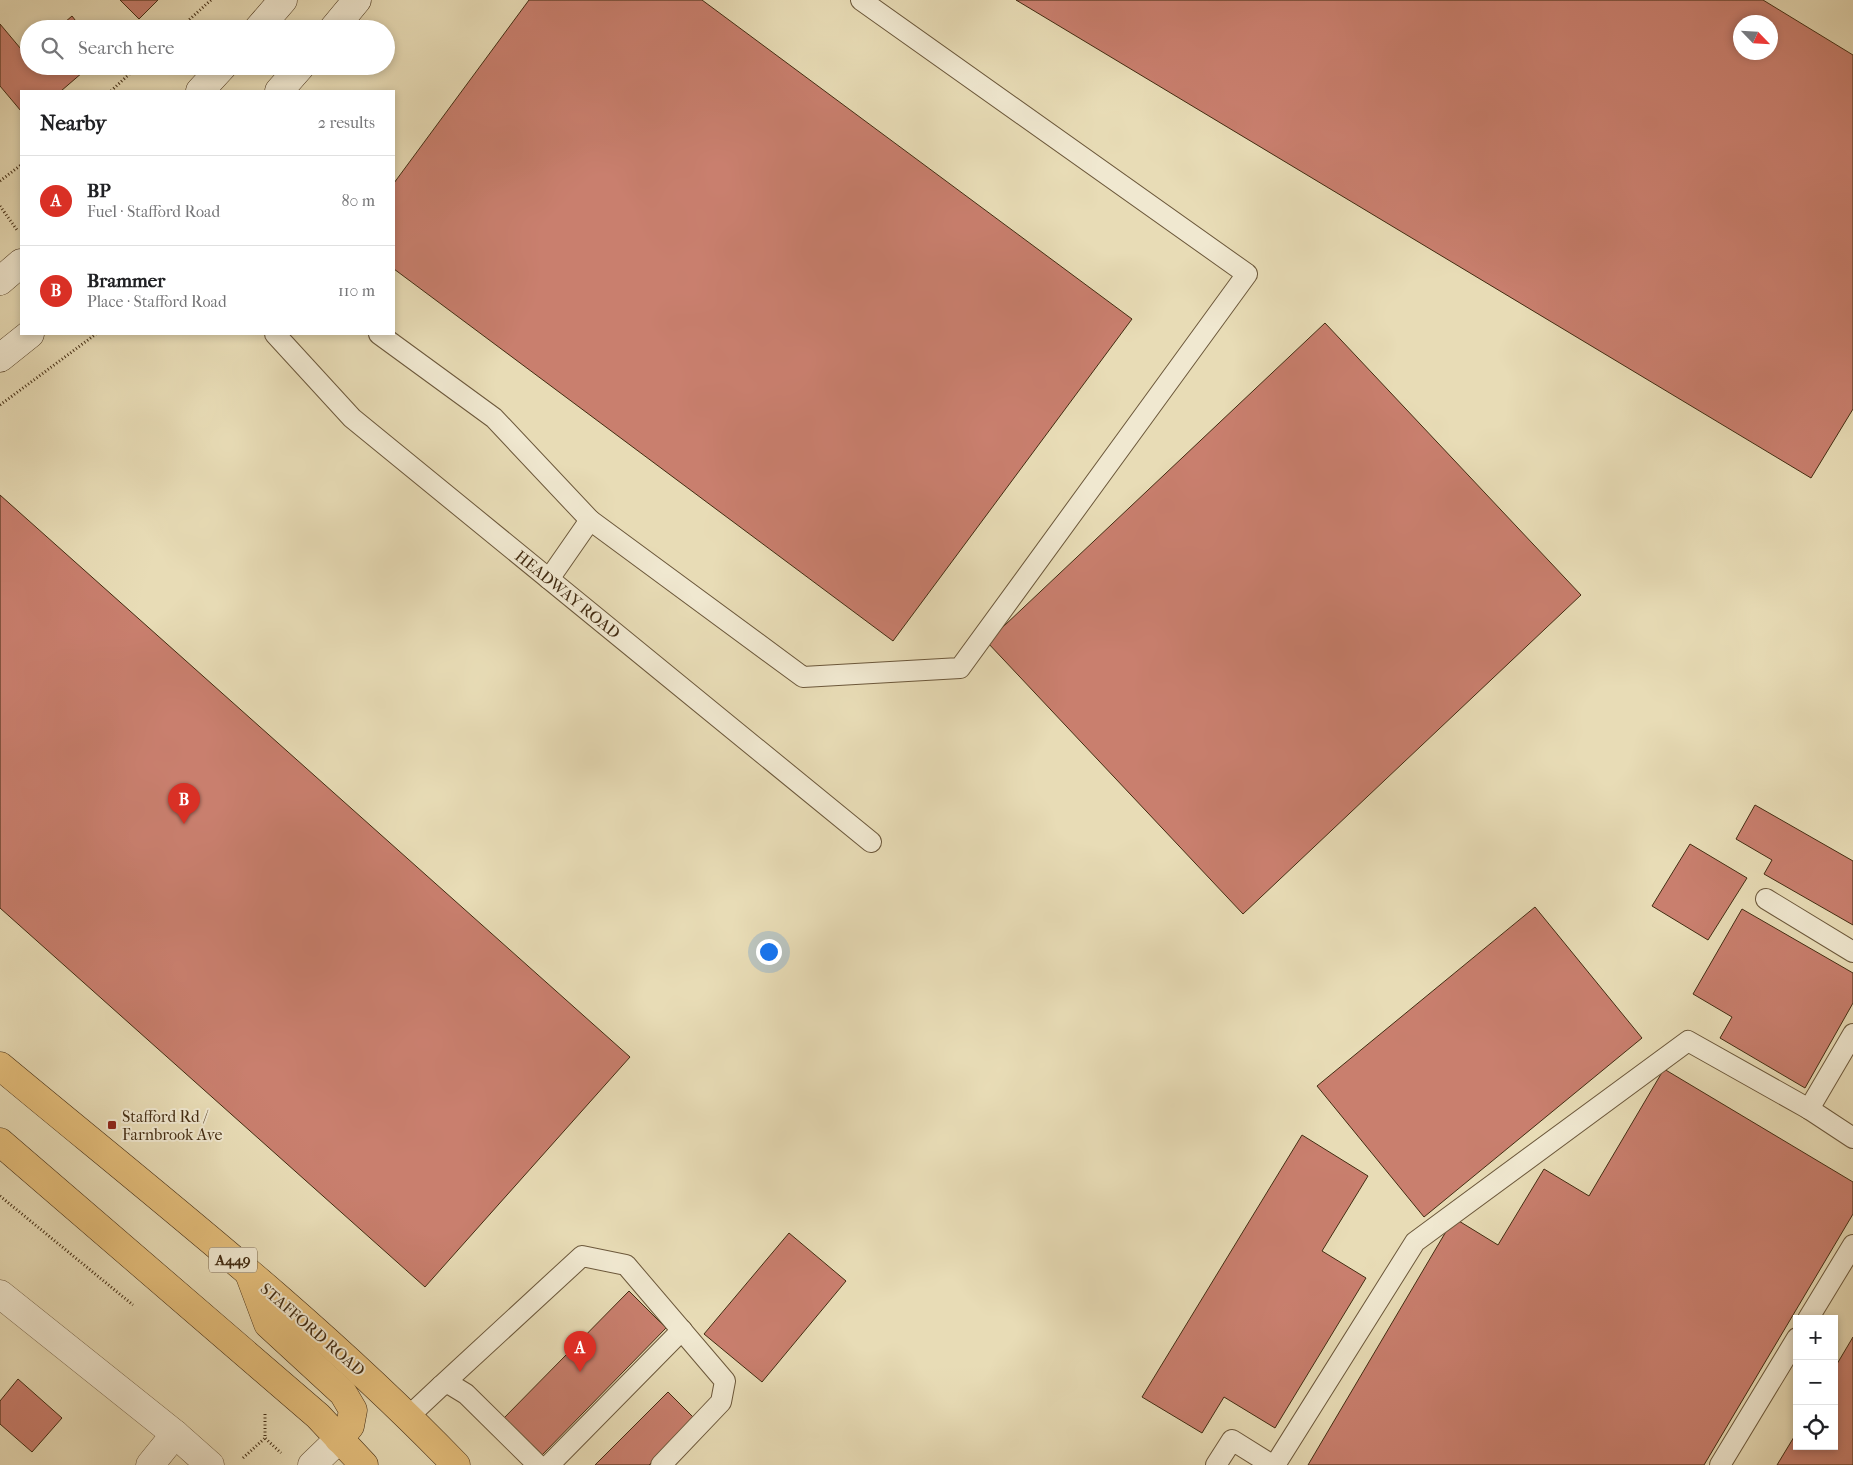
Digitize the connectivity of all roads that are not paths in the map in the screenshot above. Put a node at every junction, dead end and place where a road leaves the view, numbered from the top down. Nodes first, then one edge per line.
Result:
1 (283, 0) edge
2 (357, 0) edge
3 (861, 0) edge
4 (266, 20) edge
5 (340, 20) edge
6 (215, 75) edge
7 (293, 75) edge
8 (201, 90) edge
9 (280, 90) edge
10 (20, 264) edge
11 (0, 281) edge
12 (29, 335) edge
13 (276, 335) edge
14 (380, 335) edge
15 (0, 358) edge
16 (590, 520) junction
17 (549, 579) junction
18 (871, 842) dead end
19 (1766, 899) dead end
20 (1853, 952) edge
21 (1853, 1034) edge
22 (0, 1066) edge
23 (1809, 1108) junction
24 (1853, 1138) edge
25 (0, 1142) edge
26 (1853, 1244) edge
27 (249, 1273) junction
28 (0, 1294) edge
29 (1810, 1315) edge
30 (682, 1330) junction
31 (1793, 1345) edge
32 (441, 1386) junction
33 (409, 1416) junction
34 (175, 1434) junction
35 (339, 1439) junction
36 (299, 1462) edge
37 (150, 1465) edge
38 (210, 1465) edge
39 (364, 1465) edge
40 (456, 1465) edge
41 (538, 1465) edge
42 (549, 1465) edge
43 (661, 1465) edge
44 (1216, 1465) edge
45 (1274, 1465) edge
46 (1720, 1465) edge

1 - 4 street
2 - 5 street
3 - 16 lane
6 - 8 street
7 - 9 street
10 - 11 street
12 - 15 street
13 - 17 lane, HEADWAY ROAD
14 - 16 lane
16 - 17 lane
17 - 18 lane, HEADWAY ROAD
19 - 20 lane
21 - 23 lane
22 - 27 highway, STAFFORD ROAD / A449
23 - 24 lane
23 - 45 lane
25 - 35 highway
26 - 29 lane
27 - 33 highway, STAFFORD ROAD / A449
27 - 35 highway
28 - 34 street
30 - 32 lane
30 - 42 lane
30 - 43 lane
31 - 46 lane
32 - 33 lane
32 - 41 lane
33 - 40 highway, STAFFORD ROAD / A449
34 - 37 street
34 - 38 street
35 - 36 street
35 - 39 highway
44 - 45 lane

